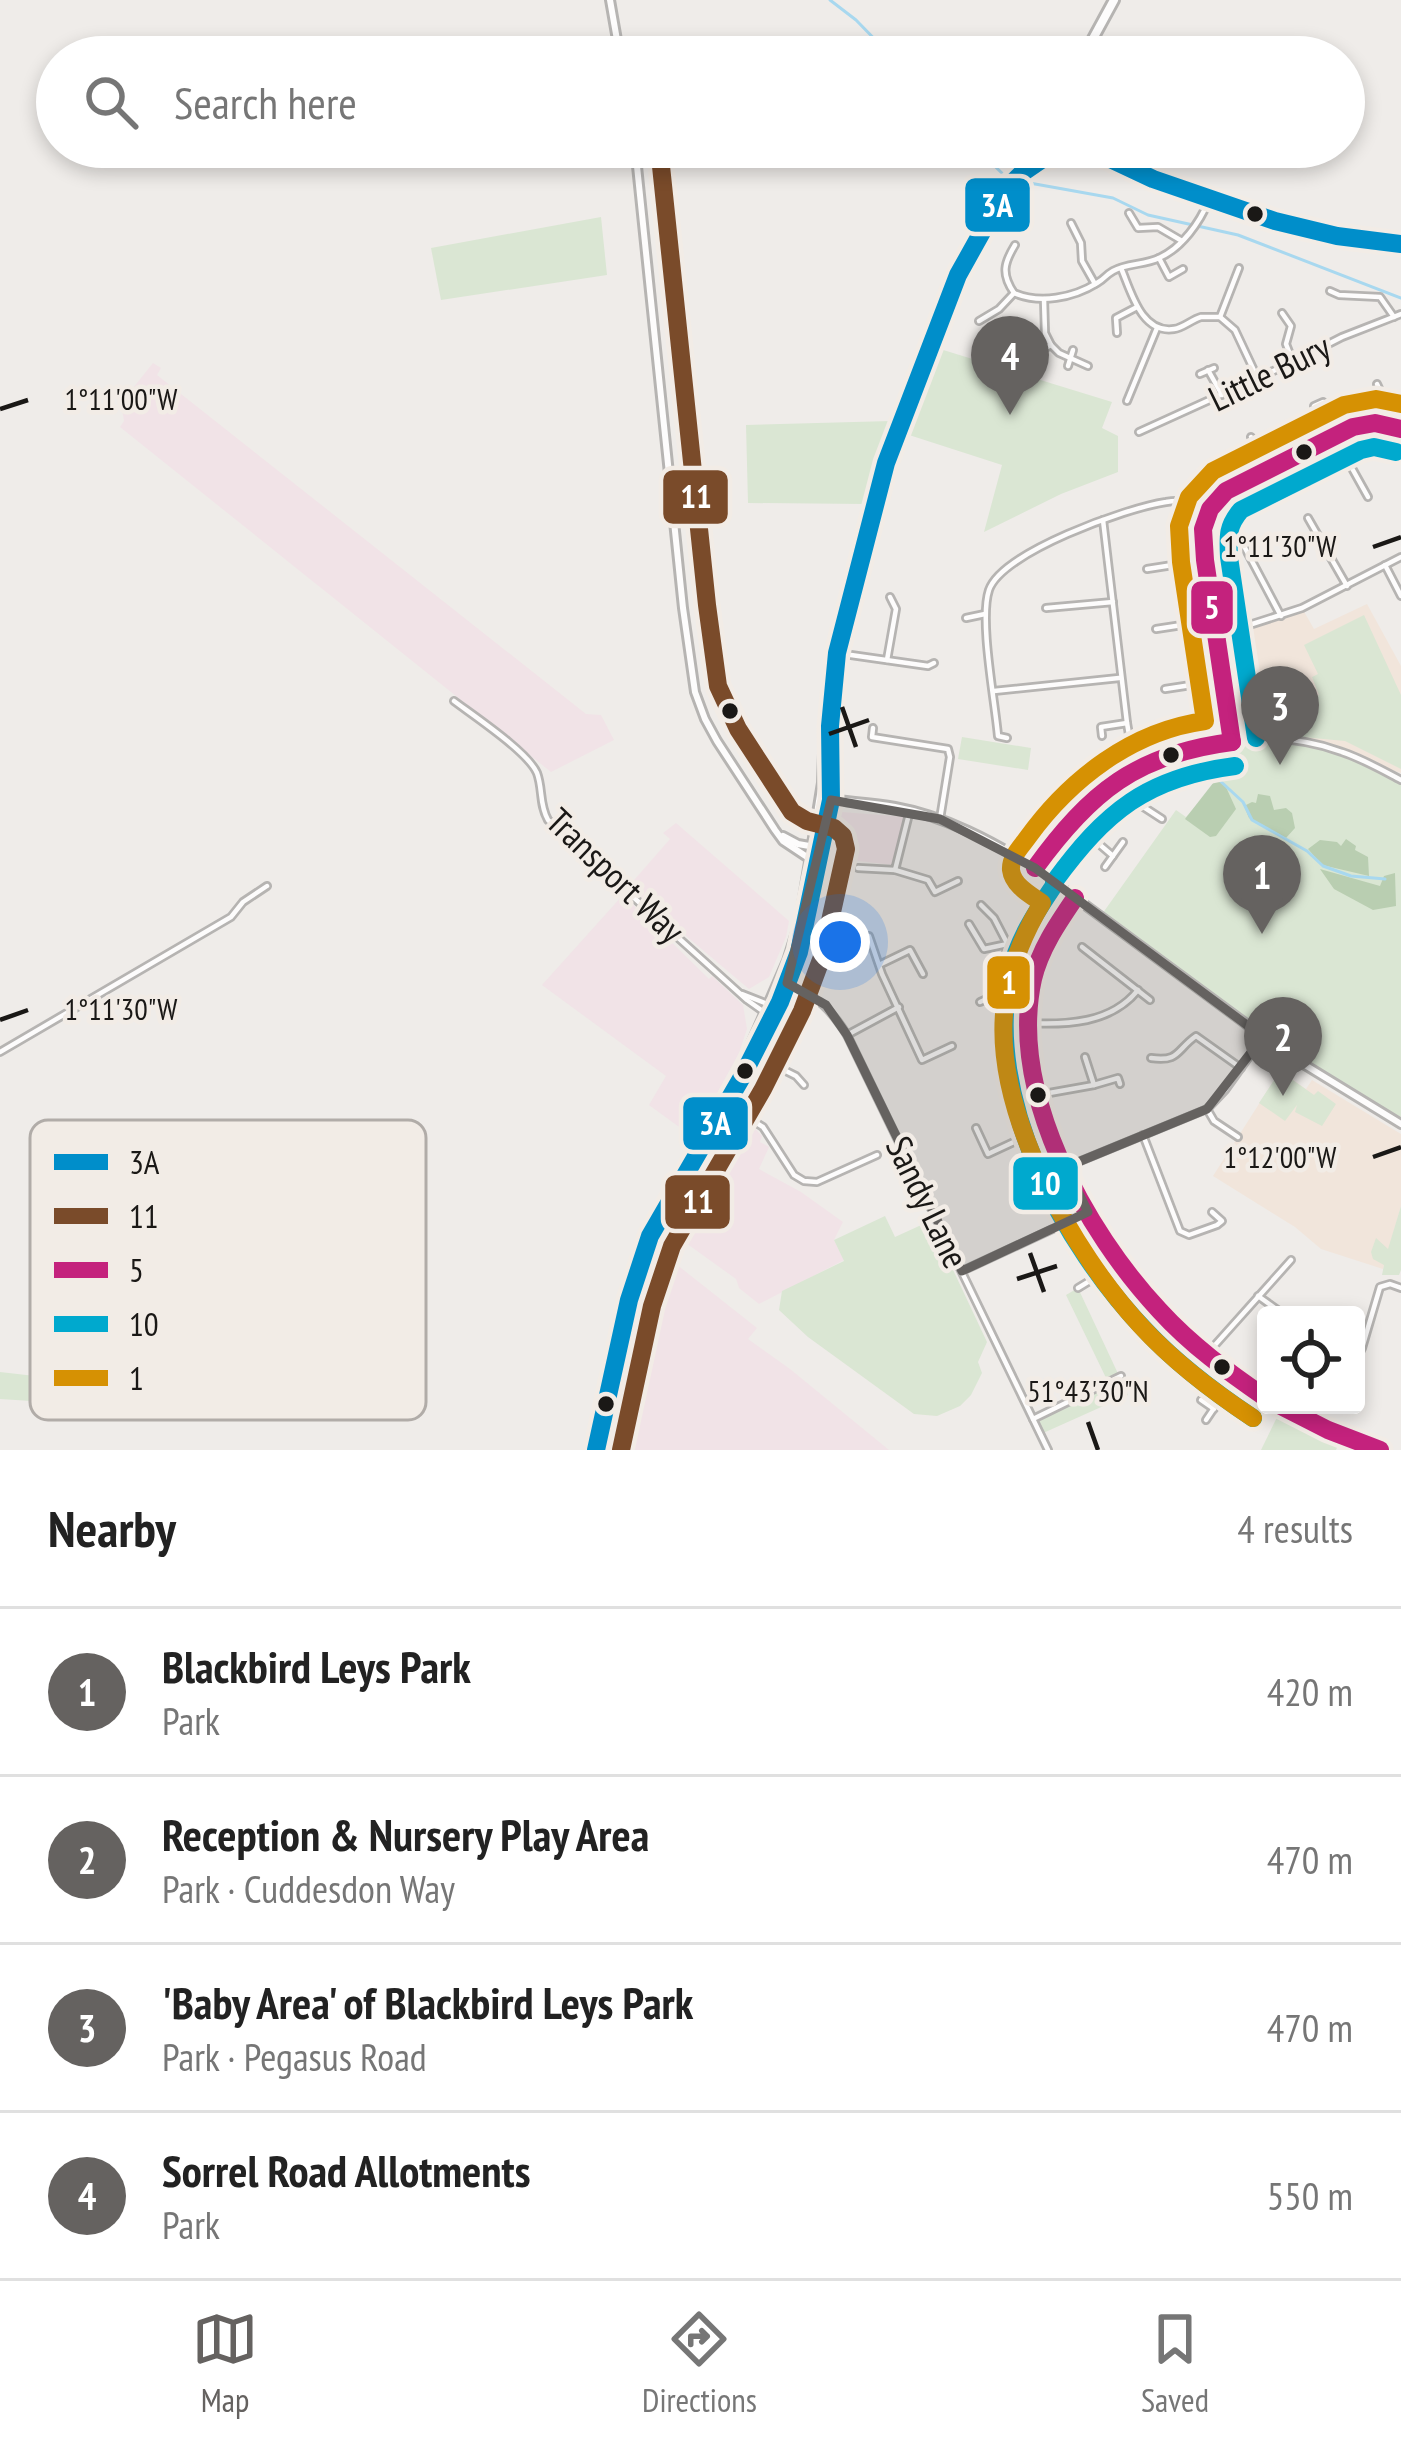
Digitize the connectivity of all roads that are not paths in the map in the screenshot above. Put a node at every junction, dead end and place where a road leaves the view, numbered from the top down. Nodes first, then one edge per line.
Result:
1 (610, 0) edge
2 (1114, 0) edge
3 (616, 36) edge
4 (1095, 36) edge
5 (637, 168) edge
6 (1024, 168) edge
7 (1028, 168) edge
8 (1126, 168) edge
9 (1016, 176) junction
10 (1209, 200) junction
11 (1129, 212) dead end
12 (1071, 224) dead end
13 (1183, 240) junction
14 (1401, 244) edge
15 (1015, 245) dead end
16 (1159, 258) junction
17 (1121, 268) junction
18 (1239, 268) dead end
19 (1183, 269) dead end
20 (1095, 284) junction
21 (1330, 291) dead end
22 (1014, 293) junction
23 (1044, 299) junction
24 (1137, 307) junction
25 (1282, 313) dead end
26 (1398, 315) edge
27 (1220, 317) junction
28 (979, 321) dead end
29 (1157, 328) junction
30 (1117, 333) dead end
31 (1051, 346) junction
32 (1073, 350) dead end
33 (1018, 351) dead end
34 (1068, 362) junction
35 (1294, 362) junction
36 (1088, 366) dead end
37 (1207, 370) dead end
38 (1258, 379) junction
39 (1377, 384) dead end
40 (1222, 395) junction
41 (1127, 401) dead end
42 (1314, 406) dead end
43 (1388, 424) junction
44 (1401, 429) edge
45 (1139, 432) dead end
46 (1337, 435) junction
47 (1251, 437) dead end
48 (1268, 469) junction
49 (1368, 497) dead end
50 (1210, 509) junction
51 (1308, 518) dead end
52 (1103, 520) junction
53 (1246, 543) dead end
54 (1401, 557) edge
55 (1205, 560) junction
56 (1384, 566) junction
57 (1147, 569) dead end
58 (1347, 586) junction
59 (1401, 596) edge
60 (890, 597) dead end
61 (1113, 602) junction
62 (1046, 608) dead end
63 (985, 614) junction
64 (1282, 616) junction
65 (966, 619) dead end
66 (1215, 620) junction
67 (1156, 629) dead end
68 (1218, 635) junction
69 (837, 653) junction
70 (887, 660) junction
71 (934, 663) dead end
72 (1121, 677) junction
73 (992, 679) junction
74 (1224, 680) junction
75 (980, 681) dead end
76 (1165, 689) dead end
77 (994, 691) junction
78 (454, 701) dead end
79 (1127, 723) junction
80 (873, 728) dead end
81 (1102, 736) dead end
82 (1006, 738) dead end
83 (1232, 742) junction
84 (1141, 768) junction
85 (1122, 778) junction
86 (1401, 780) edge
87 (826, 799) junction
88 (910, 810) junction
89 (1159, 814) dead end
90 (940, 819) junction
91 (1071, 820) junction
92 (775, 830) junction
93 (1123, 842) dead end
94 (817, 847) junction
95 (1113, 856) junction
96 (815, 860) junction
97 (1105, 867) dead end
98 (858, 868) dead end
99 (1035, 868) junction
100 (895, 870) junction
101 (958, 881) dead end
102 (267, 886) dead end
103 (1075, 898) junction
104 (981, 905) dead end
105 (970, 924) dead end
106 (844, 943) dead end
107 (1008, 945) junction
108 (1044, 947) junction
109 (1082, 947) dead end
110 (880, 964) junction
111 (923, 974) dead end
112 (783, 982) junction
113 (1138, 990) junction
114 (742, 994) junction
115 (1150, 1000) dead end
116 (769, 1002) junction
117 (980, 1003) dead end
118 (899, 1007) junction
119 (769, 1013) junction
120 (1027, 1023) junction
121 (847, 1036) junction
122 (1263, 1036) junction
123 (952, 1046) dead end
124 (0, 1052) edge
125 (752, 1053) junction
126 (1084, 1057) dead end
127 (1151, 1058) dead end
128 (1241, 1068) junction
129 (1120, 1084) dead end
130 (803, 1085) dead end
131 (1094, 1085) junction
132 (1038, 1095) junction
133 (727, 1100) junction
134 (1207, 1109) junction
135 (1401, 1124) edge
136 (1048, 1126) junction
137 (976, 1128) dead end
138 (1143, 1135) junction
139 (1238, 1137) dead end
140 (877, 1155) dead end
141 (1066, 1167) junction
142 (1088, 1212) junction
143 (1213, 1212) dead end
144 (1291, 1259) dead end
145 (1120, 1263) junction
146 (962, 1271) junction
147 (1078, 1288) dead end
148 (1401, 1288) edge
149 (1258, 1297) junction
150 (1272, 1306) edge
151 (1365, 1340) edge
152 (1207, 1354) junction
153 (1121, 1376) dead end
154 (1235, 1377) junction
155 (1257, 1391) edge
156 (1201, 1400) dead end
157 (1214, 1409) junction
158 (1296, 1414) edge
159 (1033, 1419) junction
160 (1206, 1420) dead end
161 (596, 1450) edge
162 (1048, 1450) edge
163 (1380, 1450) edge

1 - 3 street
2 - 4 main road
5 - 92 street
6 - 9 main road
7 - 9 main road
8 - 10 street
9 - 69 main road
10 - 13 street
10 - 14 street
11 - 13 street
12 - 20 street
13 - 16 street
15 - 22 street
16 - 17 street
16 - 19 street
17 - 20 street
17 - 24 street
18 - 27 street
20 - 23 street
21 - 26 street
22 - 23 street
22 - 28 street
23 - 31 street
24 - 29 street
24 - 30 street
25 - 35 street
26 - 35 street, Little Bury
27 - 29 street
27 - 38 street
29 - 41 street
31 - 33 street
31 - 34 street
32 - 34 street
34 - 36 street
35 - 38 street, Little Bury
37 - 40 street
38 - 40 street, Little Bury
39 - 43 street
40 - 45 street, Little Bury
42 - 46 street
43 - 44 street
43 - 46 street
46 - 48 street
46 - 49 street
47 - 48 street
48 - 50 street
50 - 52 street
50 - 55 street
51 - 58 street
52 - 61 street
52 - 63 street
53 - 64 street
54 - 56 street
55 - 57 street
55 - 66 street
56 - 58 street
56 - 59 street
58 - 64 street
60 - 70 street
61 - 62 street
61 - 72 street
63 - 65 street
63 - 73 street
64 - 68 street
66 - 67 street
66 - 68 street
68 - 74 street
69 - 70 street
69 - 87 main road
70 - 71 street
72 - 77 street
72 - 79 street
73 - 75 street
73 - 77 street
74 - 76 street
74 - 83 street
77 - 82 street
78 - 114 street, Transport Way
79 - 81 street
79 - 84 street
80 - 90 street
83 - 84 street
83 - 86 street
84 - 85 street
85 - 89 street
85 - 91 street
87 - 88 street
87 - 94 main road
88 - 90 street
88 - 100 street
90 - 99 street
91 - 95 street
91 - 99 street
92 - 94 street
92 - 96 street
93 - 95 street
94 - 96 main road
95 - 97 street
96 - 112 main road
98 - 100 street
99 - 103 street
100 - 101 street
102 - 124 street
103 - 108 street
103 - 122 street
104 - 107 street
105 - 107 street
106 - 110 street
107 - 108 street
107 - 117 street
108 - 120 street
109 - 113 street
110 - 111 street
110 - 118 street
112 - 116 main road
112 - 119 main road
112 - 121 street, Sandy Lane
113 - 115 street
113 - 120 street
114 - 116 street, Transport Way
114 - 119 street, Transport Way
116 - 119 main road
118 - 121 street
118 - 123 street
119 - 125 main road
120 - 132 street
121 - 146 street, Sandy Lane
122 - 128 street
122 - 135 street
125 - 130 street
125 - 133 main road
126 - 131 street
127 - 128 street
128 - 134 street
129 - 131 street
131 - 132 street
132 - 136 street
133 - 140 street
133 - 161 main road
134 - 138 street
134 - 139 street
136 - 137 street
136 - 141 street
138 - 141 street
138 - 143 street
141 - 142 street
142 - 145 street
142 - 146 street
144 - 149 street
145 - 147 street
145 - 152 street
146 - 159 street, Sandy Lane
148 - 151 street
149 - 150 street
149 - 152 street
152 - 154 street
153 - 159 street
154 - 155 street
154 - 157 street
156 - 157 street
157 - 160 street
158 - 163 street
159 - 162 street, Sandy Lane

